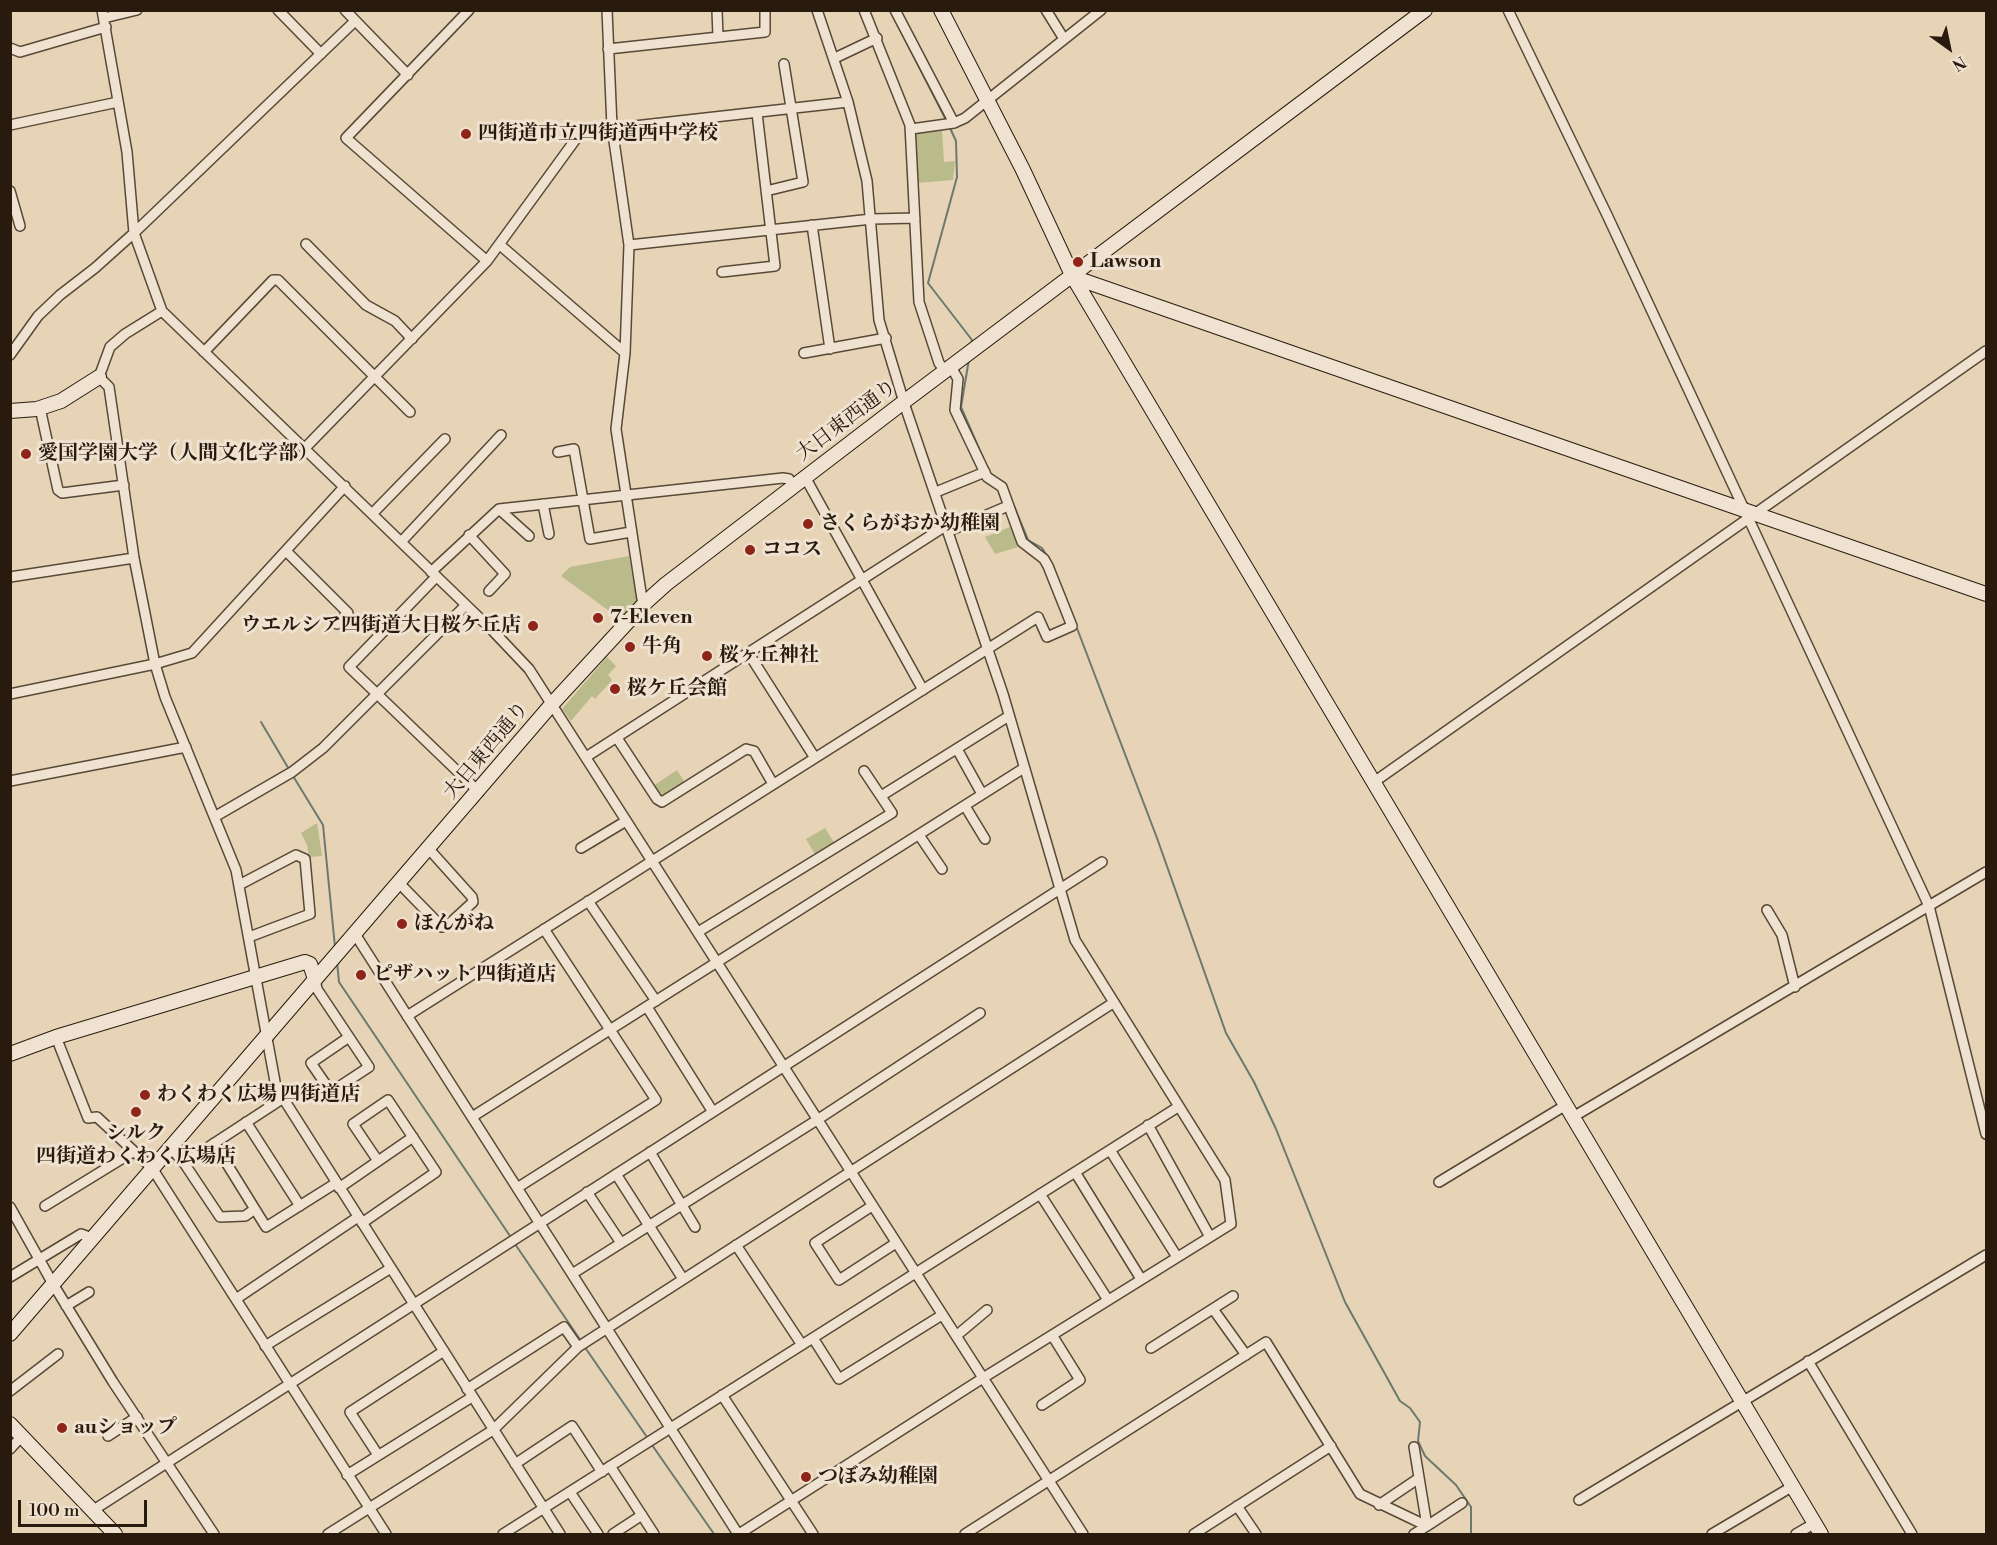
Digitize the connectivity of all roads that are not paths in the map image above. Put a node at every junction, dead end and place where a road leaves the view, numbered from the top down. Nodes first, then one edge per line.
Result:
1 (137, 10) edge
2 (278, 10) edge
3 (345, 10) edge
4 (469, 10) edge
5 (607, 10) edge
6 (717, 10) edge
7 (765, 10) edge
8 (817, 10) edge
9 (864, 10) edge
10 (895, 10) edge
11 (941, 10) edge
12 (1046, 10) edge
13 (1101, 10) edge
14 (1425, 10) edge
15 (1508, 10) edge
16 (104, 18) edge
17 (355, 21) junction
18 (718, 37) junction
19 (877, 38) junction
20 (1064, 39) junction
21 (11, 45) edge
22 (608, 49) junction
23 (321, 54) junction
24 (835, 58) junction
25 (784, 64) dead end
26 (408, 75) junction
27 (988, 101) junction
28 (118, 102) junction
29 (848, 102) junction
30 (792, 109) junction
31 (757, 113) junction
32 (954, 123) junction
33 (10, 125) edge
34 (612, 127) junction
35 (910, 129) junction
36 (766, 190) junction
37 (10, 191) edge
38 (915, 218) junction
39 (872, 219) junction
40 (812, 225) junction
41 (20, 226) dead end
42 (771, 229) junction
43 (134, 233) junction
44 (306, 244) dead end
45 (500, 245) junction
46 (629, 245) junction
47 (487, 261) junction
48 (722, 272) dead end
49 (1073, 277) junction
50 (162, 311) junction
51 (412, 339) junction
52 (886, 339) junction
53 (830, 349) junction
54 (1986, 351) edge
55 (204, 352) junction
56 (625, 353) junction
57 (804, 353) dead end
58 (10, 355) edge
59 (948, 369) junction
60 (99, 377) junction
61 (375, 377) junction
62 (905, 401) junction
63 (40, 408) junction
64 (10, 411) edge
65 (410, 412) dead end
66 (501, 435) dead end
67 (445, 439) dead end
68 (305, 448) junction
69 (558, 452) dead end
70 (985, 472) junction
71 (805, 477) junction
72 (124, 485) junction
73 (345, 486) junction
74 (794, 486) junction
75 (936, 492) junction
76 (625, 495) junction
77 (583, 500) junction
78 (543, 504) junction
79 (1008, 506) junction
80 (499, 509) junction
81 (372, 514) junction
82 (1748, 514) junction
83 (948, 528) junction
84 (631, 532) junction
85 (549, 534) dead end
86 (469, 535) junction
87 (529, 536) dead end
88 (400, 542) junction
89 (286, 551) junction
90 (134, 558) junction
91 (434, 574) junction
92 (10, 578) edge
93 (862, 580) junction
94 (489, 591) dead end
95 (1986, 594) edge
96 (646, 602) junction
97 (466, 604) junction
98 (337, 624) dead end
99 (987, 649) junction
100 (749, 654) junction
101 (155, 664) junction
102 (922, 690) junction
103 (10, 694) edge
104 (378, 696) junction
105 (552, 704) junction
106 (1009, 716) junction
107 (617, 738) junction
108 (186, 747) junction
109 (957, 749) junction
110 (586, 757) junction
111 (815, 758) junction
112 (1024, 768) junction
113 (864, 771) dead end
114 (10, 781) edge
115 (1374, 782) junction
116 (773, 784) junction
117 (479, 792) junction
118 (982, 795) junction
119 (881, 796) junction
120 (965, 806) junction
121 (216, 816) junction
122 (626, 821) junction
123 (919, 835) junction
124 (985, 839) dead end
125 (428, 848) junction
126 (581, 848) dead end
127 (652, 861) junction
128 (1102, 862) dead end
129 (942, 869) dead end
130 (1986, 872) edge
131 (399, 883) junction
132 (239, 885) junction
133 (1059, 890) junction
134 (588, 901) junction
135 (1929, 906) junction
136 (1767, 910) dead end
137 (544, 929) junction
138 (698, 933) junction
139 (355, 934) junction
140 (249, 937) junction
141 (717, 962) junction
142 (256, 978) junction
143 (315, 979) junction
144 (1795, 987) junction
145 (656, 1000) junction
146 (1113, 1003) junction
147 (647, 1007) junction
148 (980, 1013) dead end
149 (407, 1016) junction
150 (610, 1030) junction
151 (267, 1034) junction
152 (56, 1037) junction
153 (349, 1037) junction
154 (10, 1054) edge
155 (783, 1066) junction
156 (282, 1099) junction
157 (1178, 1107) junction
158 (1570, 1111) junction
159 (712, 1112) junction
160 (472, 1117) junction
161 (818, 1120) junction
162 (246, 1122) junction
163 (1148, 1125) junction
164 (1986, 1134) edge
165 (413, 1137) junction
166 (214, 1143) junction
167 (170, 1147) junction
168 (1110, 1150) junction
169 (133, 1152) junction
170 (650, 1152) junction
171 (378, 1161) junction
172 (184, 1163) junction
173 (152, 1168) junction
174 (850, 1172) junction
175 (1076, 1172) junction
176 (616, 1174) junction
177 (1439, 1182) dead end
178 (338, 1185) junction
179 (517, 1188) junction
180 (587, 1192) junction
181 (1040, 1194) junction
182 (682, 1205) junction
183 (45, 1206) dead end
184 (300, 1206) junction
185 (872, 1206) junction
186 (10, 1207) edge
187 (255, 1209) junction
188 (360, 1220) junction
189 (539, 1223) junction
190 (649, 1226) junction
191 (695, 1227) dead end
192 (1210, 1237) junction
193 (92, 1238) junction
194 (621, 1243) junction
195 (896, 1243) junction
196 (736, 1245) junction
197 (1986, 1255) edge
198 (1177, 1257) junction
199 (39, 1259) junction
200 (391, 1268) junction
201 (915, 1273) junction
202 (572, 1274) junction
203 (10, 1277) edge
204 (683, 1279) junction
205 (1141, 1279) junction
206 (53, 1284) junction
207 (89, 1292) dead end
208 (1233, 1296) dead end
209 (236, 1299) junction
210 (1108, 1300) junction
211 (413, 1304) junction
212 (66, 1306) junction
213 (1213, 1309) junction
214 (987, 1310) dead end
215 (942, 1315) junction
216 (607, 1328) junction
217 (10, 1334) edge
218 (1052, 1335) junction
219 (956, 1336) junction
220 (813, 1338) junction
221 (802, 1345) junction
222 (266, 1346) junction
223 (578, 1347) junction
224 (1151, 1348) dead end
225 (444, 1351) junction
226 (58, 1354) dead end
227 (1246, 1355) junction
228 (1808, 1361) junction
229 (982, 1378) junction
230 (289, 1384) junction
231 (10, 1391) edge
232 (470, 1393) junction
233 (722, 1395) junction
234 (1742, 1400) junction
235 (1042, 1405) dead end
236 (137, 1417) junction
237 (10, 1424) edge
238 (670, 1428) junction
239 (493, 1430) junction
240 (22, 1436) junction
241 (108, 1437) dead end
242 (1331, 1446) junction
243 (1414, 1447) dead end
244 (10, 1449) edge
245 (378, 1455) junction
246 (167, 1462) junction
247 (515, 1464) junction
248 (606, 1469) junction
249 (347, 1474) junction
250 (1419, 1478) junction
251 (1048, 1481) junction
252 (1793, 1486) junction
253 (570, 1492) junction
254 (1579, 1500) dead end
255 (792, 1501) junction
256 (1462, 1503) dead end
257 (1379, 1505) junction
258 (1237, 1506) junction
259 (369, 1508) junction
260 (544, 1508) junction
261 (92, 1511) junction
262 (642, 1515) junction
263 (1427, 1526) junction
264 (1818, 1529) edge
265 (115, 1534) edge
266 (214, 1534) edge
267 (328, 1534) edge
268 (386, 1534) edge
269 (503, 1534) edge
270 (560, 1534) edge
271 (598, 1534) edge
272 (613, 1534) edge
273 (654, 1534) edge
274 (739, 1534) edge
275 (813, 1534) edge
276 (965, 1534) edge
277 (1083, 1534) edge
278 (1194, 1534) edge
279 (1256, 1534) edge
280 (1414, 1534) edge
281 (1712, 1534) edge
282 (1796, 1534) edge
283 (1912, 1534) edge

1 - 16 street
2 - 23 street
3 - 17 street
4 - 26 street
5 - 22 street
6 - 18 street
7 - 18 street
8 - 24 street
9 - 19 street
10 - 32 street
11 - 27 street
12 - 20 street
13 - 20 street
14 - 49 street, 大日東西通り
15 - 82 street
16 - 21 street
16 - 28 street
17 - 23 street
17 - 26 street
18 - 22 street
19 - 24 street
19 - 35 street
20 - 27 street
22 - 34 street
23 - 43 street
24 - 29 street
25 - 30 street
26 - 47 street
27 - 32 street
27 - 49 street
28 - 33 street
28 - 43 street
29 - 30 street
29 - 39 street
30 - 31 street
30 - 36 street
31 - 34 street
31 - 36 street
32 - 35 street
34 - 45 street
34 - 46 street
35 - 38 street
36 - 42 street
37 - 41 street
38 - 39 street
38 - 59 street
39 - 40 street
39 - 52 street
40 - 42 street
40 - 53 street
42 - 46 street
42 - 48 street
43 - 50 street
43 - 58 street
44 - 51 street
45 - 47 street
45 - 56 street
46 - 56 street
47 - 51 street
49 - 59 street, 大日東西通り
49 - 82 street
49 - 115 street
50 - 55 street
50 - 60 street
51 - 61 street
52 - 53 street
52 - 62 street
53 - 57 street
54 - 82 street
55 - 61 street
55 - 68 street
56 - 76 street
59 - 62 street, 大日東西通り
59 - 70 street
60 - 63 street
60 - 72 street
61 - 65 street
61 - 68 street
62 - 71 street, 大日東西通り
62 - 75 street
63 - 64 street
63 - 72 street
66 - 88 street
67 - 81 street
68 - 73 street
69 - 77 street
70 - 75 street
70 - 79 street
71 - 74 street, 大日東西通り
71 - 93 street
72 - 90 street
73 - 81 street
73 - 89 street
74 - 76 street
74 - 96 street, 大日東西通り
75 - 83 street
76 - 77 street
76 - 84 street
77 - 78 street
77 - 84 street
78 - 80 street
78 - 85 street
79 - 83 street
79 - 99 street
80 - 86 street
80 - 87 street
81 - 88 street
82 - 95 street
82 - 115 street
82 - 135 street
83 - 93 street
83 - 99 street
84 - 96 street
86 - 91 street
86 - 94 street
88 - 91 street
89 - 98 street
89 - 101 street
90 - 92 street
90 - 101 street
91 - 97 street
91 - 104 street
93 - 100 street
93 - 102 street
96 - 105 street, 大日東西通り
97 - 104 street
97 - 105 street
99 - 102 street
99 - 106 street
100 - 107 street
100 - 111 street
101 - 103 street
101 - 108 street
102 - 111 street
104 - 117 street
104 - 121 street
105 - 110 street
105 - 117 street, 大日東西通り
106 - 109 street
106 - 112 street
107 - 110 street
107 - 116 street
108 - 114 street
108 - 121 street
109 - 118 street
109 - 119 street
110 - 122 street
111 - 116 street
112 - 118 street
112 - 133 street
113 - 119 street
115 - 158 street
116 - 127 street
117 - 125 street, 大日東西通り
118 - 120 street
119 - 138 street
120 - 123 street
120 - 124 street
121 - 132 street
122 - 126 street
122 - 127 street
123 - 129 street
123 - 141 street
125 - 131 street, 大日東西通り
125 - 131 street
127 - 134 street
127 - 138 street
128 - 133 street
130 - 135 street
131 - 139 street, 大日東西通り
132 - 140 street
132 - 140 street
133 - 146 street
133 - 155 street
134 - 137 street
134 - 145 street
135 - 144 street
135 - 164 street
136 - 144 street
137 - 149 street
137 - 150 street
138 - 141 street
139 - 143 street, 大日東西通り
139 - 149 street
140 - 142 street
141 - 145 street
141 - 155 street
142 - 143 street
142 - 151 street
142 - 152 street
143 - 151 street, 大日東西通り
143 - 153 street
144 - 158 street
145 - 147 street
146 - 157 street
146 - 174 street
147 - 150 street
147 - 159 street
148 - 161 street
149 - 160 street
150 - 160 street
150 - 179 street
151 - 156 street
151 - 167 street, 大日東西通り
152 - 154 street
152 - 169 street
153 - 153 street
155 - 159 street
155 - 161 street
156 - 162 street
156 - 178 street
157 - 163 street
157 - 192 street
158 - 177 street
158 - 234 street
159 - 170 street
160 - 179 street
161 - 174 street
161 - 182 street
162 - 166 street
162 - 184 street
163 - 168 street
163 - 192 street
165 - 171 street
165 - 171 street
165 - 188 street
166 - 172 street
166 - 187 street
167 - 172 street
167 - 173 street, 大日東西通り
168 - 175 street
168 - 198 street
169 - 173 street
169 - 183 street
170 - 176 street
170 - 182 street
171 - 178 street
172 - 187 street
173 - 193 street, 大日東西通り
173 - 209 street
174 - 185 street
174 - 196 street
175 - 181 street
175 - 205 street
176 - 180 street
176 - 190 street
178 - 184 street
178 - 188 street
179 - 189 street
180 - 189 street
180 - 194 street
181 - 201 street
181 - 210 street
182 - 190 street
182 - 191 street
184 - 187 street
185 - 195 street
185 - 195 street
186 - 199 street
188 - 200 street
188 - 209 street
189 - 202 street
189 - 211 street
190 - 194 street
190 - 204 street
192 - 198 street
193 - 199 street
193 - 206 street, 大日東西通り
194 - 202 street
195 - 201 street
196 - 204 street
196 - 221 street
197 - 228 street
198 - 205 street
199 - 203 street
199 - 206 street
200 - 211 street
200 - 222 street
201 - 215 street
201 - 220 street
202 - 216 street
204 - 216 street
205 - 210 street
206 - 212 street
206 - 217 street, 大日東西通り
207 - 212 street
208 - 213 street
209 - 222 street
210 - 218 street
211 - 225 street
211 - 230 street
212 - 236 street
213 - 224 street
213 - 227 street
214 - 219 street
215 - 219 street
215 - 220 street
216 - 223 street
216 - 238 street
218 - 229 street
218 - 235 street
219 - 229 street
220 - 221 street
221 - 233 street
222 - 230 street
223 - 232 street
223 - 239 street
225 - 232 street
225 - 245 street
226 - 231 street
227 - 242 street
227 - 251 street
228 - 234 street
228 - 283 street
229 - 251 street
229 - 255 street
230 - 246 street
230 - 249 street
232 - 239 street
232 - 245 street
233 - 238 street
233 - 255 street
234 - 252 street
234 - 254 street
236 - 241 street
236 - 246 street
237 - 240 street
238 - 248 street
238 - 274 street
239 - 247 street
239 - 259 street
240 - 244 street
240 - 261 street
242 - 257 street
242 - 258 street
243 - 250 street
245 - 249 street
246 - 261 street
246 - 266 street
247 - 248 street
247 - 260 street
248 - 253 street
248 - 262 street
249 - 259 street
250 - 257 street
250 - 263 street
251 - 276 street
251 - 277 street
252 - 264 street
252 - 281 street
253 - 260 street
253 - 271 street
255 - 274 street
255 - 275 street
256 - 263 street
257 - 263 street
258 - 278 street
258 - 279 street
259 - 267 street
259 - 268 street
260 - 269 street
260 - 270 street
261 - 265 street
262 - 272 street
262 - 273 street
263 - 280 street
264 - 282 street

